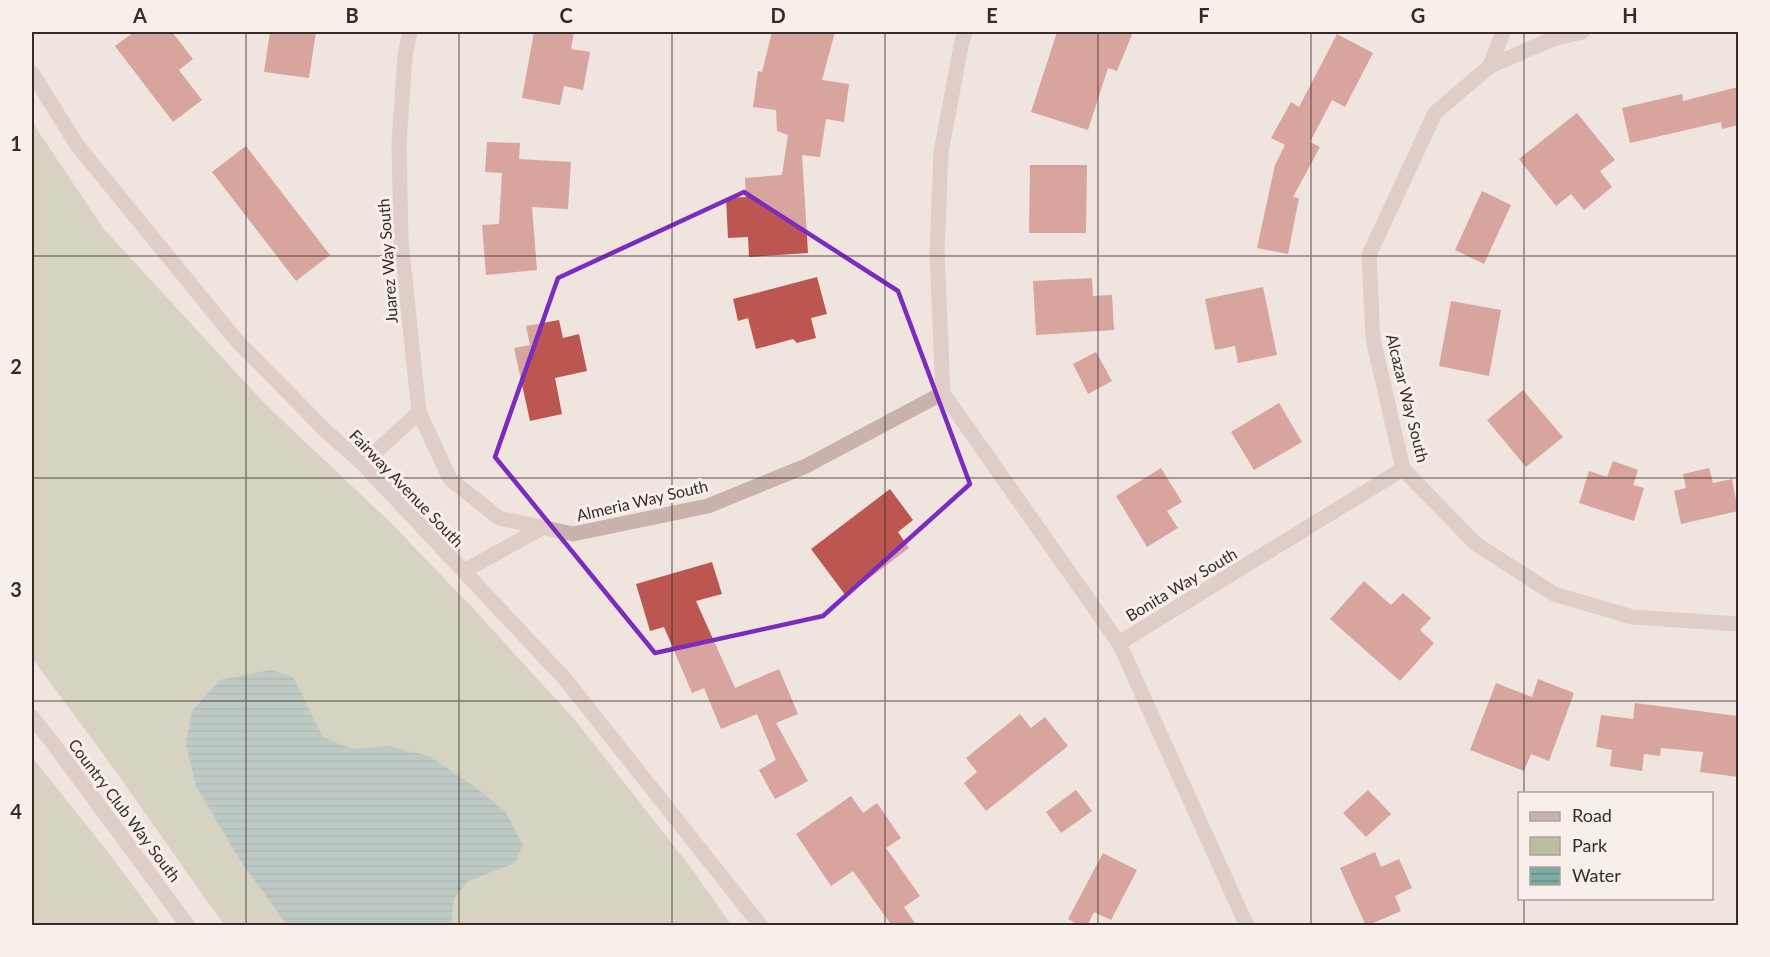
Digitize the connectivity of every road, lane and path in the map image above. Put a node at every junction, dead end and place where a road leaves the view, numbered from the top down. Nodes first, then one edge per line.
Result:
1 (410, 32) edge
2 (965, 32) edge
3 (1503, 32) edge
4 (1582, 32) edge
5 (1490, 66) junction
6 (32, 73) edge
7 (944, 393) junction
8 (419, 412) junction
9 (363, 464) junction
10 (1403, 469) junction
11 (542, 528) junction
12 (464, 571) junction
13 (1738, 624) edge
14 (1119, 643) junction
15 (32, 717) edge
16 (1247, 925) edge
17 (188, 926) edge
18 (761, 926) edge

1 - 8 street, Juarez Way South
2 - 7 street
3 - 5 street, Alcazar Way South
4 - 5 street
5 - 10 street, Alcazar Way South
6 - 9 street, Fairway Avenue South
7 - 11 street, Almeria Way South
7 - 14 street
8 - 9 street
8 - 11 street, Almeria Way South
9 - 12 street, Fairway Avenue South
10 - 13 street, Alcazar Way South
10 - 14 street, Bonita Way South
11 - 12 street
12 - 18 street, Fairway Avenue South
14 - 16 street, Bonita Way South
15 - 17 street, Country Club Way South

